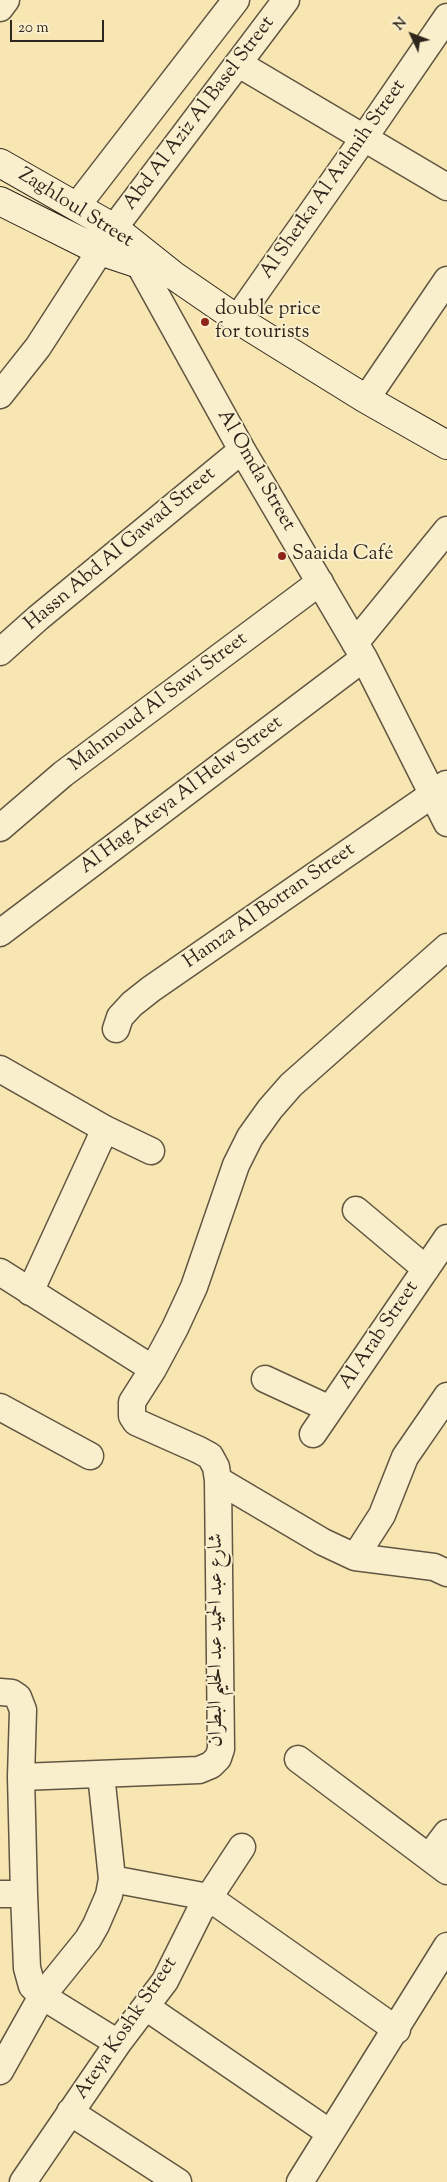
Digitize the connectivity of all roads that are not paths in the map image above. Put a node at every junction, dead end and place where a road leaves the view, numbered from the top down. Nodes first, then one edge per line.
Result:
1 (6, 0) edge
2 (236, 0) edge
3 (286, 0) edge
4 (0, 8) edge
5 (447, 17) edge
6 (239, 64) junction
7 (364, 138) junction
8 (0, 163) edge
9 (447, 186) edge
10 (0, 201) edge
11 (76, 207) junction
12 (107, 239) junction
13 (141, 257) junction
14 (447, 280) edge
15 (237, 319) junction
16 (0, 395) edge
17 (366, 400) junction
18 (447, 445) edge
19 (242, 450) junction
20 (447, 530) edge
21 (320, 582) junction
22 (359, 650) junction
23 (0, 652) edge
24 (440, 789) edge
25 (447, 823) edge
26 (0, 828) edge
27 (0, 933) edge
28 (447, 947) edge
29 (116, 1029) dead end
30 (0, 1068) edge
31 (105, 1129) junction
32 (151, 1151) dead end
33 (356, 1210) dead end
34 (447, 1238) edge
35 (426, 1269) junction
36 (0, 1272) edge
37 (30, 1292) junction
38 (153, 1369) junction
39 (265, 1379) dead end
40 (447, 1396) edge
41 (0, 1407) edge
42 (330, 1410) junction
43 (313, 1434) dead end
44 (90, 1456) dead end
45 (218, 1480) junction
46 (355, 1557) junction
47 (447, 1573) edge
48 (0, 1692) edge
49 (298, 1759) dead end
50 (101, 1774) junction
51 (21, 1777) junction
52 (447, 1833) edge
53 (242, 1847) dead end
54 (438, 1864) edge
55 (112, 1879) junction
56 (12, 1894) edge
57 (208, 1897) junction
58 (447, 1946) edge
59 (42, 1996) junction
60 (146, 2007) junction
61 (397, 2030) junction
62 (118, 2043) junction
63 (1, 2068) edge
64 (70, 2112) junction
65 (330, 2132) junction
66 (23, 2182) edge
67 (178, 2182) edge
68 (300, 2182) edge

1 - 4 street
2 - 11 street, Abd Al Aziz Al Basel Street
3 - 6 street, Abd Al Aziz Al Basel Street
5 - 7 street, Al Sherka Al Aalmih Street
6 - 7 street
6 - 12 street, Abd Al Aziz Al Basel Street
7 - 9 street
7 - 15 street, Al Sherka Al Aalmih Street
8 - 11 street, Zaghloul Street
10 - 12 street, Zaghloul Street
11 - 12 street, Zaghloul Street
12 - 13 street, Zaghloul Street
12 - 16 street, Abd Al Aziz Al Basel Street
13 - 15 street, Zaghloul Street
13 - 19 street, Al Omda Street
14 - 17 street
15 - 17 street, Zaghloul Street
17 - 18 street, Zaghloul Street
19 - 21 street, Al Omda Street
19 - 23 street, Hassn Abd Al Gawad Street
20 - 22 street, Al Hag Ateya Al Helw Street
21 - 22 street, Al Omda Street
21 - 26 street, Mahmoud Al Sawi Street
22 - 24 street, Al Omda Street
22 - 27 street, Al Hag Ateya Al Helw Street
24 - 25 street, Al Omda Street
24 - 29 street, Hamza Al Botran Street
28 - 38 street
30 - 31 street
31 - 32 street
31 - 37 street
33 - 35 street
34 - 35 street, Al Arab Street
35 - 42 street, Al Arab Street
36 - 37 street
37 - 38 street
38 - 45 street, شارع عبد الحميد عبد الحليم البطران
39 - 42 street
40 - 46 street
41 - 44 street
42 - 43 street, Al Arab Street
45 - 46 street
45 - 50 street, شارع عبد الحميد عبد الحليم البطران
46 - 47 street
48 - 51 street
49 - 54 street
50 - 51 street, شارع عبد الحميد عبد الحليم البطران
50 - 55 street
51 - 56 street
52 - 54 street
53 - 57 street, Ateya Koshk Street
55 - 57 street
55 - 59 street
56 - 59 street
57 - 60 street, Ateya Koshk Street
57 - 61 street
58 - 61 street
59 - 62 street
59 - 63 street
60 - 62 street, Ateya Koshk Street
60 - 65 street
61 - 65 street
62 - 64 street, Ateya Koshk Street
64 - 66 street, Ateya Koshk Street
64 - 67 street
65 - 68 street

